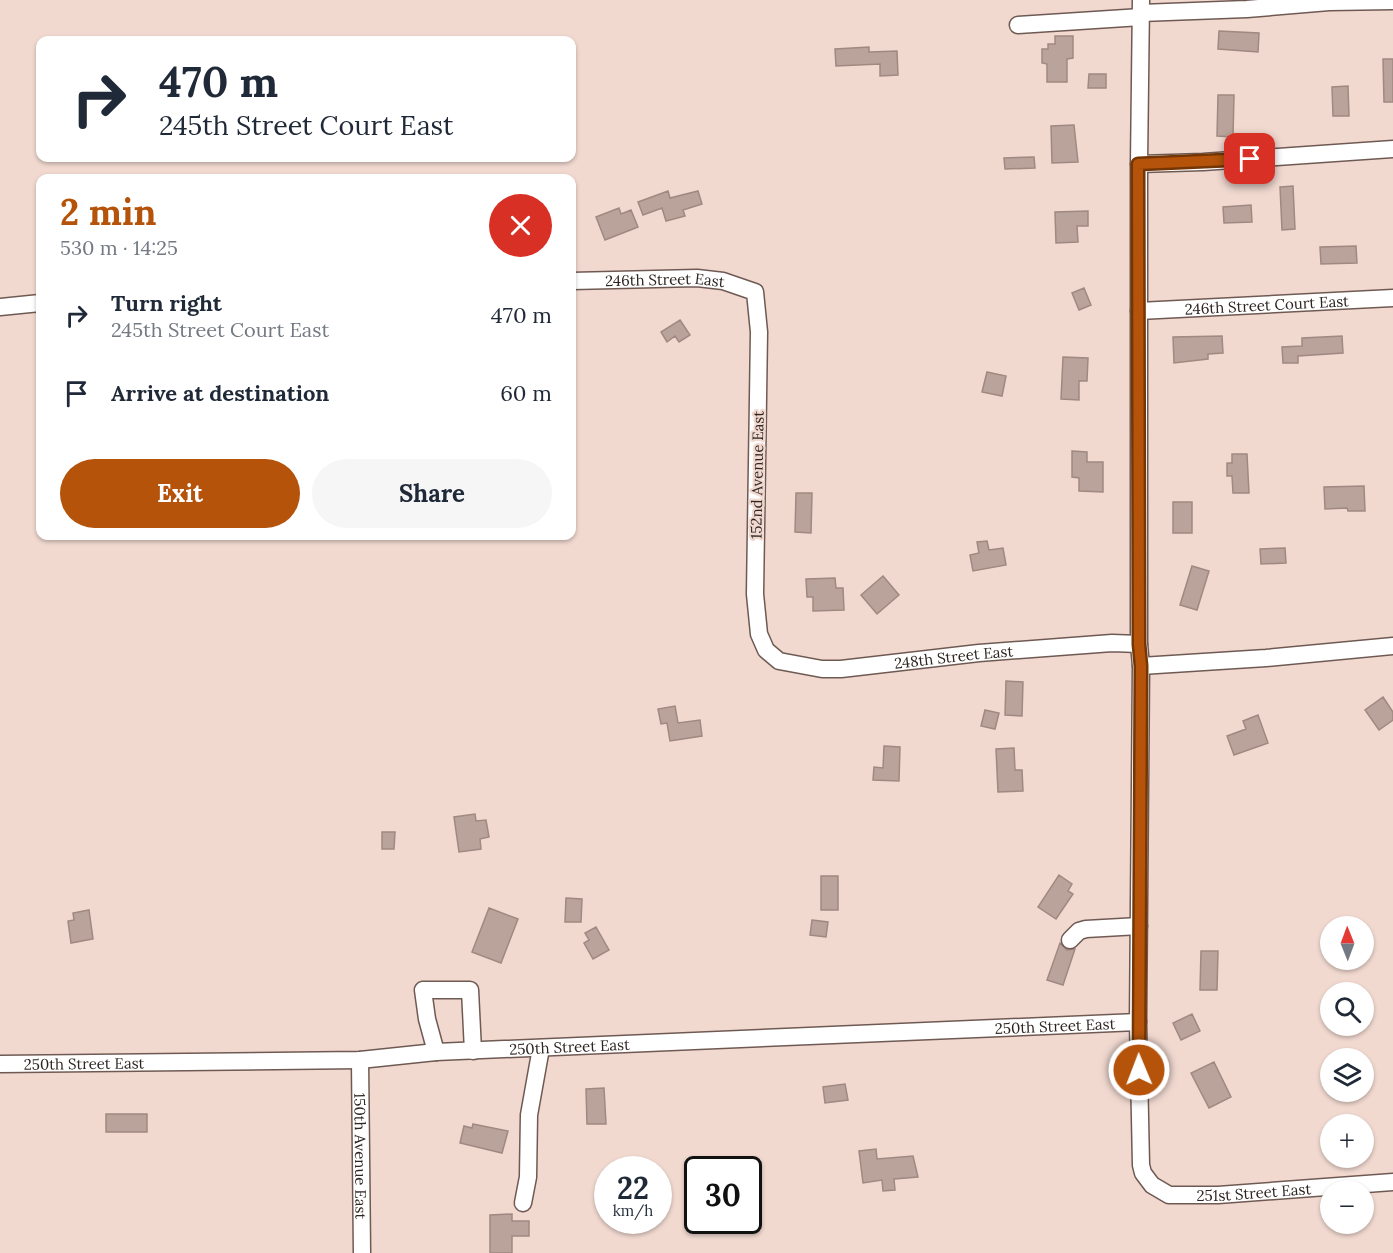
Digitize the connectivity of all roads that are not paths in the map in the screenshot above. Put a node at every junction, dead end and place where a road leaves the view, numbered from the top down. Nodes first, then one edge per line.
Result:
1 (1393, 0) edge
2 (1141, 10) edge
3 (1018, 25) dead end
4 (1393, 149) edge
5 (1138, 164) junction
6 (576, 281) edge
7 (755, 292) joint
8 (1393, 298) edge
9 (36, 303) edge
10 (0, 307) edge
11 (1139, 311) junction
12 (1139, 644) junction
13 (1393, 646) edge
14 (771, 656) joint
15 (1141, 666) junction
16 (1139, 926) junction
17 (1070, 940) dead end
18 (1138, 1022) junction
19 (541, 1048) junction
20 (473, 1051) junction
21 (436, 1052) junction
22 (360, 1060) junction
23 (0, 1064) edge
24 (1393, 1182) edge
25 (523, 1203) dead end
26 (362, 1253) edge

1 - 2 street
2 - 3 street
2 - 5 street
4 - 5 street
5 - 11 street
6 - 7 street, 246th Street East
7 - 14 street, 152nd Avenue East
8 - 11 street, 246th Street Court East
9 - 10 street
11 - 12 street
12 - 14 street, 248th Street East
12 - 15 street
13 - 15 street
15 - 16 street
16 - 17 street
16 - 18 street
18 - 19 street, 250th Street East
18 - 24 street, 251st Street East
19 - 20 street, 250th Street East
19 - 25 street
20 - 21 street, 250th Street East
20 - 21 street
21 - 22 street, 250th Street East
22 - 23 street, 250th Street East
22 - 26 street, 150th Avenue East

